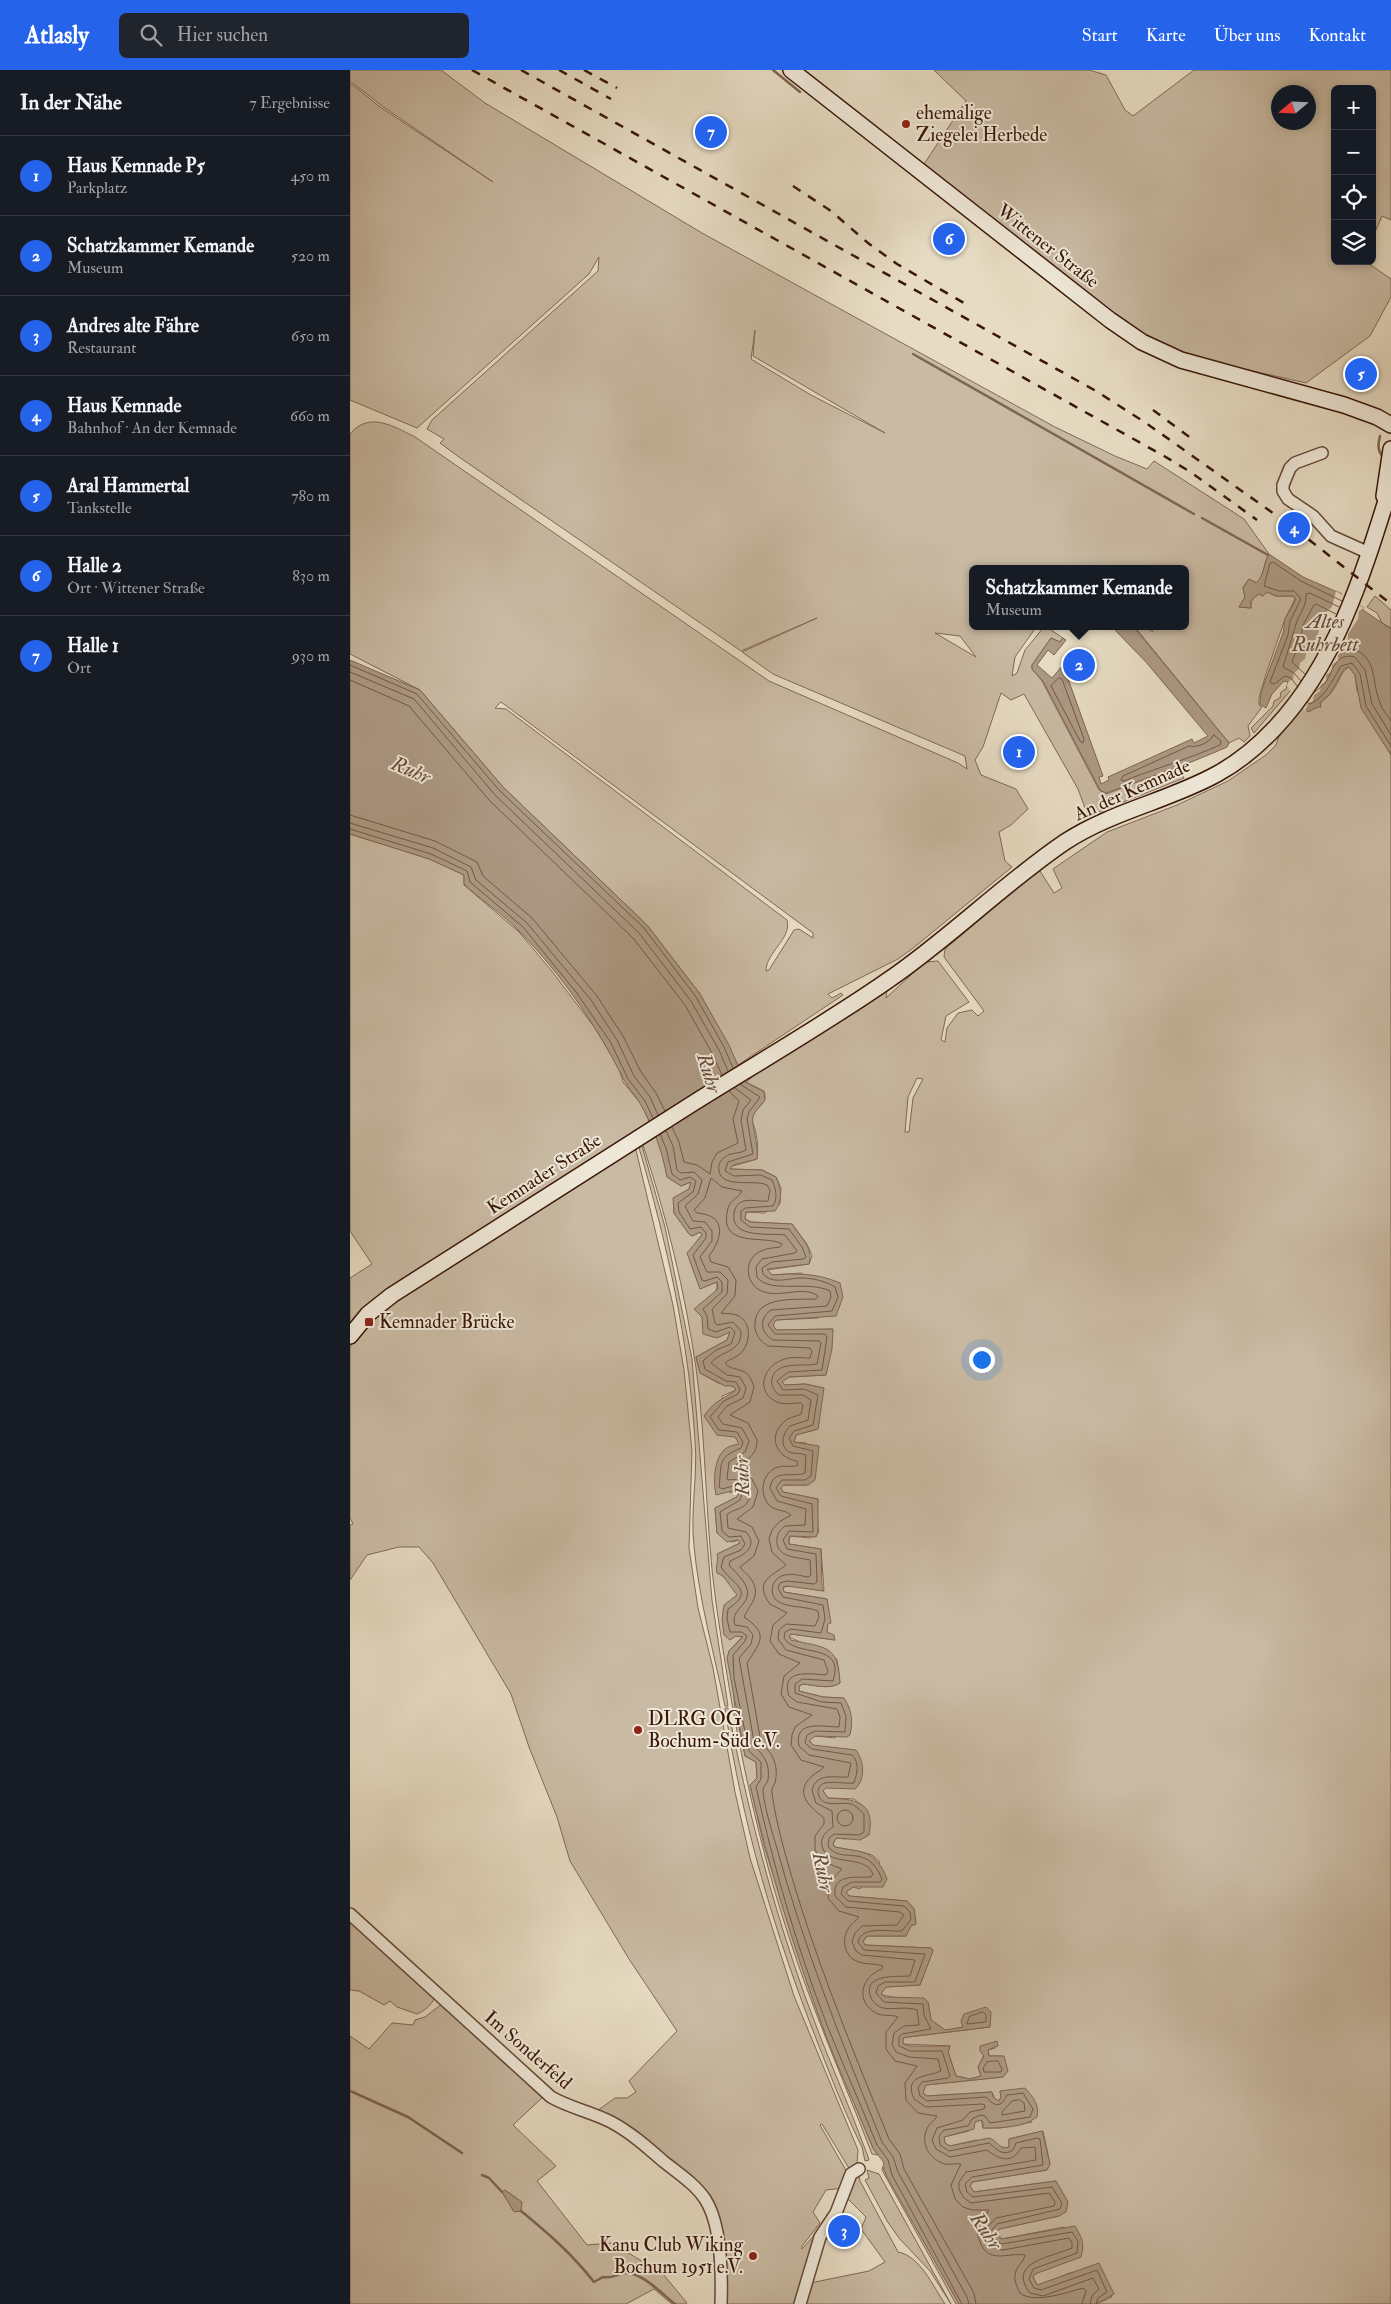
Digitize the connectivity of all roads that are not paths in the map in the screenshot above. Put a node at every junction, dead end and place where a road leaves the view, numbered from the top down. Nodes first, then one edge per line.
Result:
1 (791, 70) edge
2 (1312, 395) junction
3 (1391, 417) edge
4 (1391, 425) edge
5 (1391, 449) edge
6 (1322, 453) dead end
7 (1391, 485) edge
8 (1383, 508) junction
9 (1369, 553) junction
10 (767, 1056) joint
11 (350, 1336) edge
12 (350, 1914) edge
13 (859, 2169) dead end
14 (721, 2304) edge
15 (800, 2304) edge

1 - 2 main road, Wittener Straße
2 - 3 main road, Wittener Straße
2 - 4 main road, Wittener Straße
5 - 8 main road, An der Kemnade
6 - 9 street
7 - 8 main road, An der Kemnade
8 - 9 main road, An der Kemnade
9 - 10 main road, An der Kemnade
10 - 11 main road, Kemnader Straße
12 - 14 street, Im Sonderfeld
13 - 15 street

